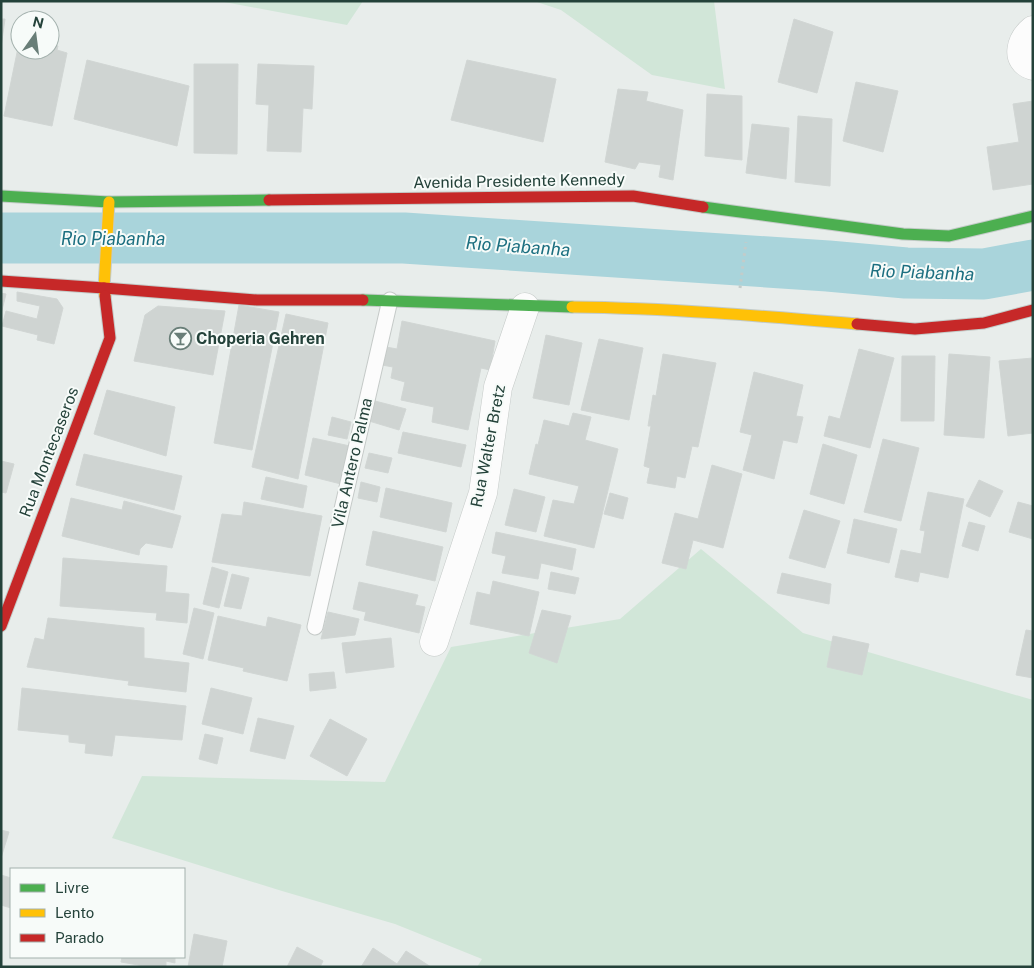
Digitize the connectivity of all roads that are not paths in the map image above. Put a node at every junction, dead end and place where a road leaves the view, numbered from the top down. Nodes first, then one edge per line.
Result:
1 (1033, 30) edge
2 (1033, 66) edge
3 (1, 196) edge
4 (109, 202) junction
5 (1033, 216) edge
6 (1, 281) edge
7 (104, 288) junction
8 (390, 300) junction
9 (525, 308) junction
10 (1033, 310) edge
11 (1, 626) edge
12 (315, 626) dead end
13 (434, 642) dead end

1 - 2 street
3 - 4 main road, Avenida Presidente Kennedy
4 - 5 main road, Avenida Presidente Kennedy
4 - 7 main road, Rua Montecaseros
6 - 7 main road
7 - 8 main road
7 - 11 main road, Rua Montecaseros
8 - 9 main road
8 - 12 lane, Vila Antero Palma
9 - 10 main road
9 - 13 street, Rua Walter Bretz

